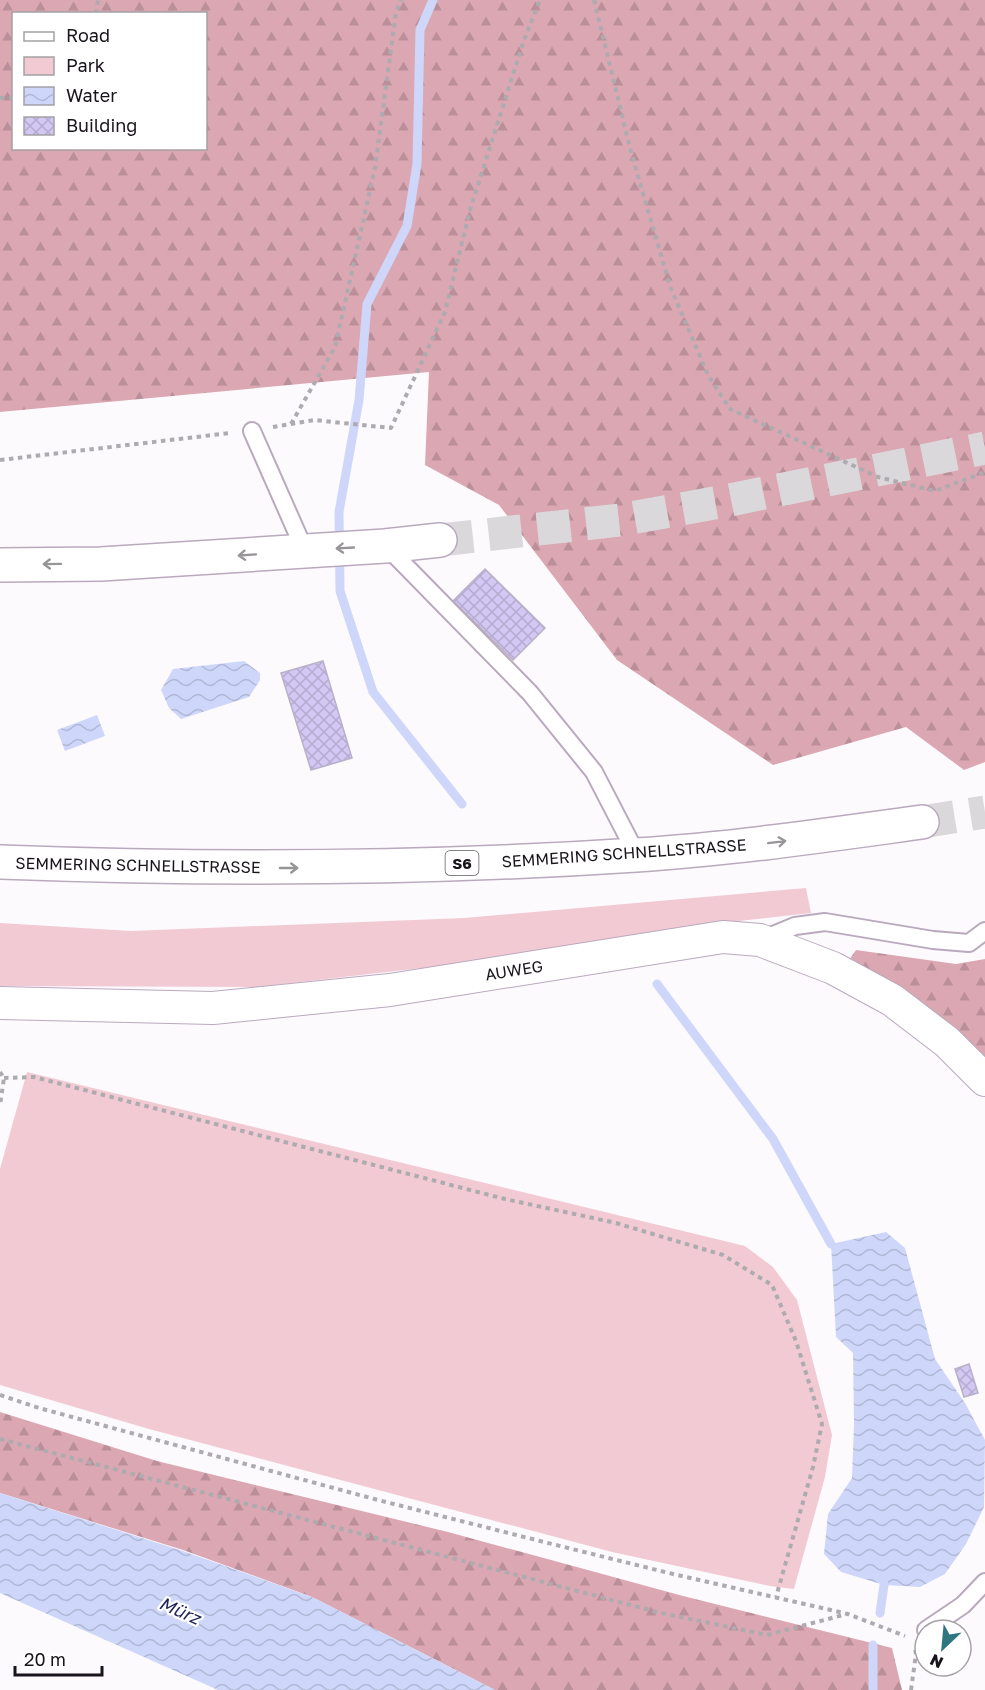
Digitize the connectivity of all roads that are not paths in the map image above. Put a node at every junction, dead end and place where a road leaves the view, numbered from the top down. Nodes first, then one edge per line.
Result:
1 (252, 431) road end
2 (440, 540) tunnel mouth
3 (386, 546) junction
4 (305, 551) junction
5 (0, 565) edge
6 (922, 822) tunnel mouth
7 (637, 855) junction
8 (0, 862) edge
9 (985, 931) edge
10 (760, 940) junction
11 (0, 1003) edge
12 (985, 1080) edge
13 (985, 1582) edge
14 (944, 1618) edge

1 - 4 lane
2 - 3 highway
3 -> 4 highway
3 - 7 lane
4 -> 5 highway
7 -> 6 highway, SEMMERING SCHNELLSTRASSE / S6
8 -> 7 highway, SEMMERING SCHNELLSTRASSE / S6
9 - 10 lane
10 - 11 street, AUWEG
10 - 12 street, AUWEG
13 - 14 lane

